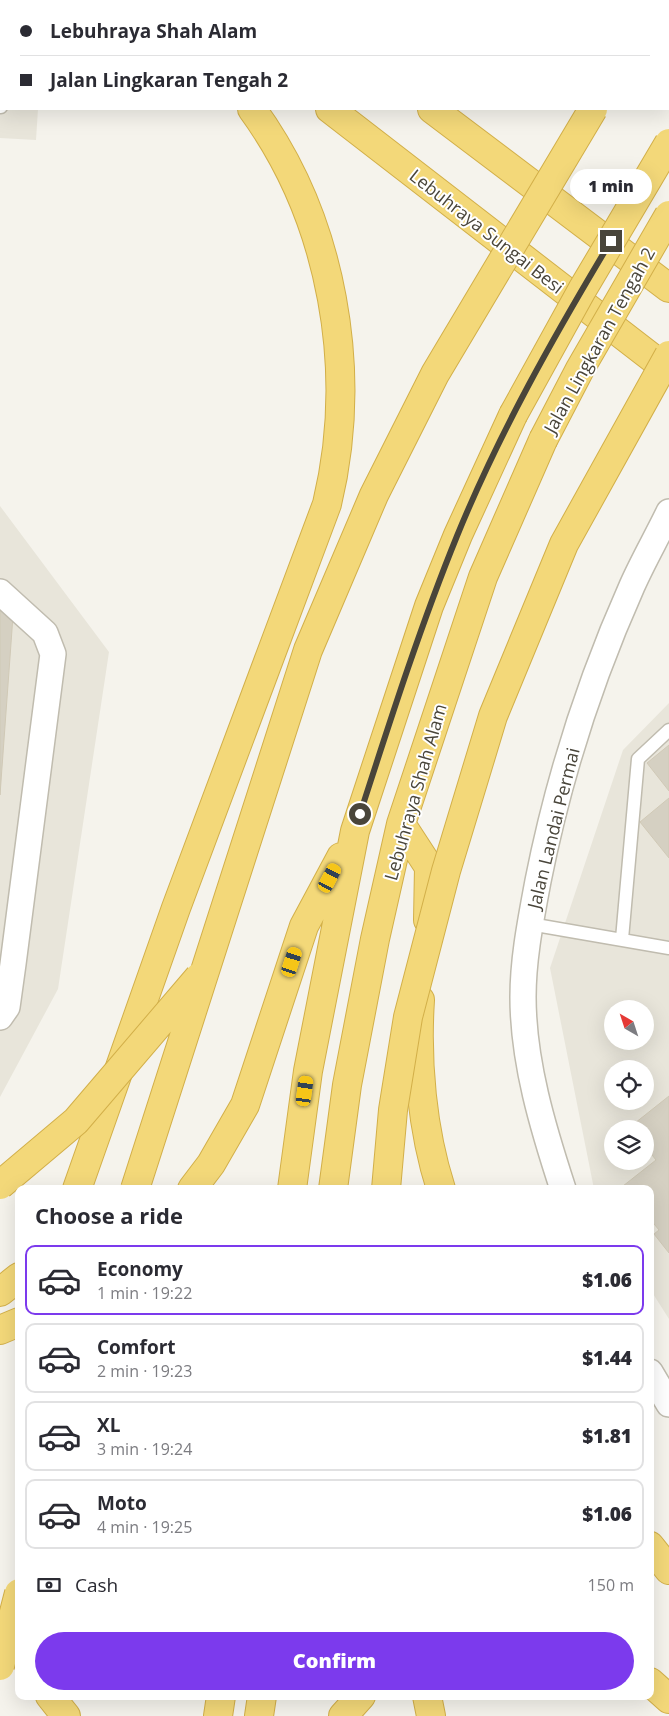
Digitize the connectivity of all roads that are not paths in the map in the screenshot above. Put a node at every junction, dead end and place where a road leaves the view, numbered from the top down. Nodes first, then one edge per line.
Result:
1 (253, 110) edge
2 (331, 110) edge
3 (433, 110) edge
4 (592, 110) edge
5 (669, 143) edge
6 (669, 215) edge
7 (669, 288) edge
8 (667, 367) edge
9 (544, 440) joint
10 (669, 512) edge
11 (0, 592) edge
12 (669, 730) edge
13 (401, 824) junction
14 (355, 831) junction
15 (530, 924) junction
16 (622, 939) junction
17 (669, 948) edge
18 (7, 963) edge
19 (207, 967) junction
20 (0, 1017) edge
21 (0, 1185) edge
22 (78, 1185) edge
23 (136, 1185) edge
24 (195, 1185) edge
25 (293, 1185) edge
26 (334, 1185) edge
27 (386, 1185) edge
28 (440, 1185) edge
29 (561, 1185) edge
30 (15, 1280) edge
31 (0, 1292) edge
32 (15, 1324) edge
33 (0, 1330) edge
34 (654, 1379) edge
35 (669, 1404) edge
36 (654, 1551) edge
37 (669, 1570) edge
38 (15, 1608) edge
39 (0, 1637) edge
40 (15, 1654) edge
41 (0, 1666) edge
42 (654, 1686) edge
43 (669, 1699) edge
44 (53, 1700) edge
45 (220, 1700) edge
46 (261, 1700) edge
47 (336, 1700) edge
48 (357, 1700) edge
49 (428, 1700) edge
50 (66, 1716) edge
51 (218, 1716) edge
52 (259, 1716) edge
53 (334, 1716) edge
54 (343, 1716) edge
55 (431, 1716) edge

1 - 22 highway
2 - 8 highway, Lebuhraya Sungai Besi
3 - 7 highway
4 - 19 highway, bridge
5 - 14 highway, bridge
6 - 9 highway, Jalan Lingkaran Tengah 2, bridge
8 - 27 highway, bridge
9 - 13 highway, Lebuhraya Shah Alam
10 - 15 street, Jalan Landai Permai
11 - 18 street
12 - 16 lane
13 - 26 highway, Lebuhraya Shah Alam
13 - 28 highway
14 - 24 highway
14 - 25 highway
15 - 16 lane
15 - 29 street, Jalan Landai Permai
16 - 17 lane
18 - 20 street
19 - 21 highway, bridge
19 - 23 highway, bridge
30 - 31 highway
32 - 33 highway
34 - 35 street
36 - 37 highway
38 - 41 highway, bridge
39 - 40 highway
42 - 43 highway
44 - 50 highway
45 - 51 highway
46 - 52 highway
47 - 53 highway
48 - 54 highway
49 - 55 highway

